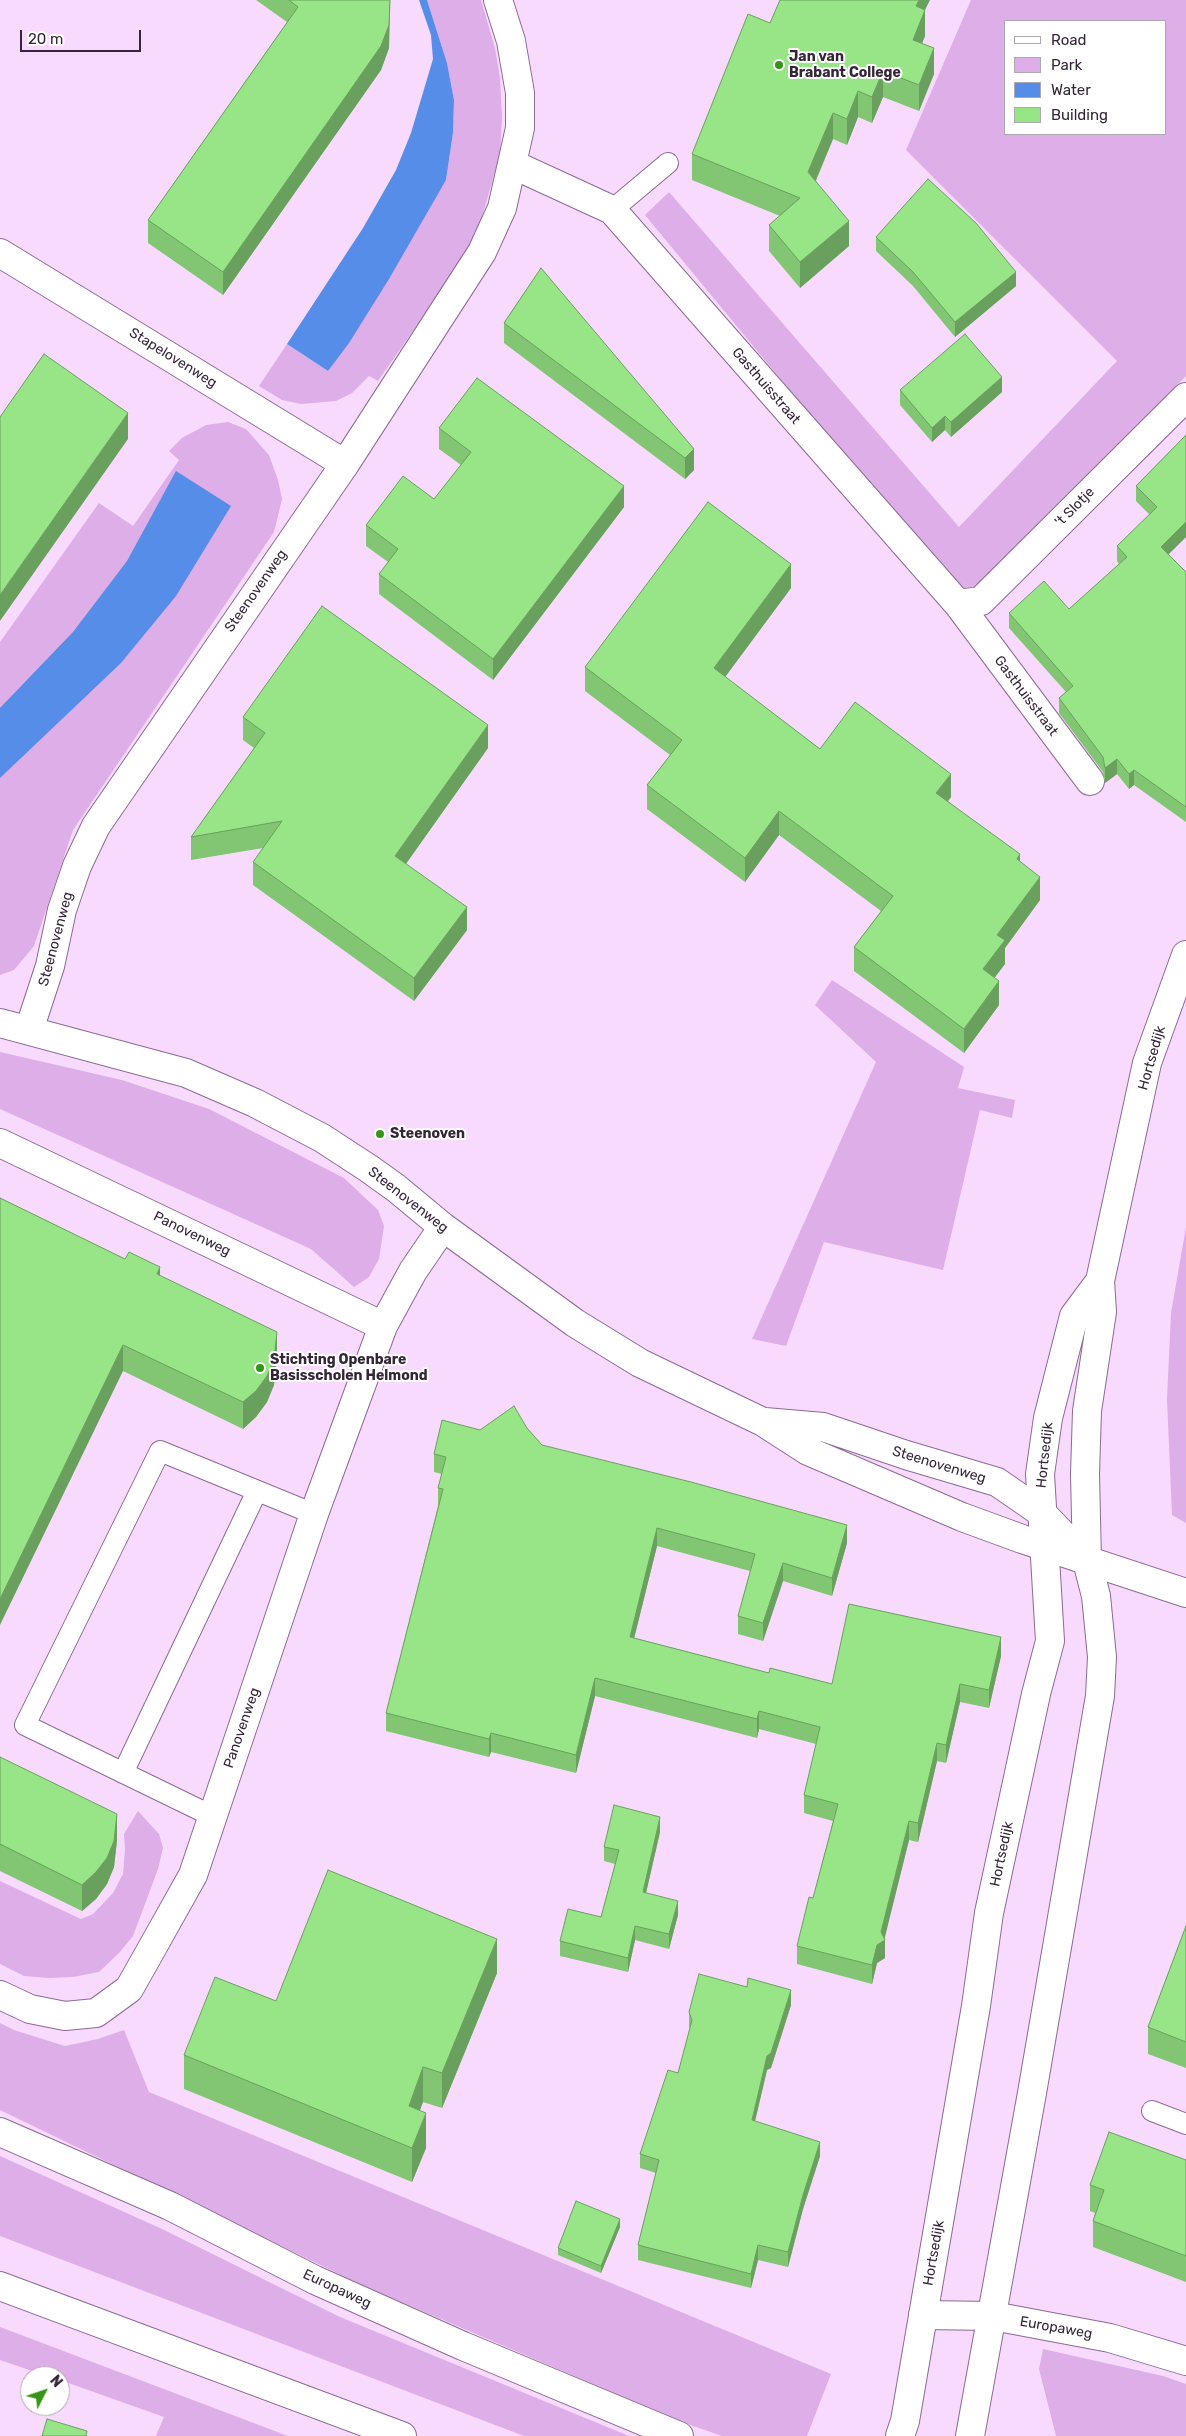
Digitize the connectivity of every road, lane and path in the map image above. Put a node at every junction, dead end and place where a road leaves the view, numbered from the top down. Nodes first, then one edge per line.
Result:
1 (498, 0) edge
2 (668, 163) dead end
3 (512, 164) junction
4 (612, 210) junction
5 (0, 253) edge
6 (1186, 397) edge
7 (345, 464) junction
8 (958, 604) junction
9 (1090, 781) dead end
10 (1186, 955) edge
11 (0, 1023) edge
12 (29, 1030) junction
13 (0, 1142) edge
14 (443, 1227) junction
15 (1100, 1281) junction
16 (383, 1326) junction
17 (763, 1422) junction
18 (257, 1491) junction
19 (1042, 1513) junction
20 (314, 1514) junction
21 (1044, 1546) junction
22 (1087, 1561) junction
23 (1186, 1593) edge
24 (123, 1773) junction
25 (212, 1816) junction
26 (0, 1995) edge
27 (1152, 2111) dead end
28 (1186, 2124) edge
29 (0, 2132) edge
30 (0, 2286) edge
31 (923, 2315) junction
32 (993, 2316) junction
33 (1186, 2361) edge
34 (402, 2436) edge
35 (679, 2436) edge
36 (900, 2436) edge
37 (970, 2436) edge

1 - 3 street
2 - 4 lane
3 - 4 street, Gasthuisstraat
3 - 7 street, Steenovenweg
4 - 8 street, Gasthuisstraat
5 - 7 street, Stapelovenweg
6 - 8 street, 't Slotje
7 - 12 street, Steenovenweg
8 - 9 street, Gasthuisstraat
10 - 15 street, Hortsedijk
11 - 12 street, Steenovenweg
12 - 14 street, Steenovenweg
13 - 16 street, Panovenweg
14 - 16 street, Panovenweg
14 - 17 street, Steenovenweg
15 - 19 street, Hortsedijk
15 - 22 street, Hortsedijk
16 - 20 street, Panovenweg
17 - 19 street, Steenovenweg
17 - 21 street, Steenovenweg
18 - 20 lane
18 - 24 lane
18 - 24 lane
19 - 21 street, Hortsedijk
19 - 22 street, Steenovenweg
20 - 25 street, Panovenweg
21 - 22 street, Steenovenweg
21 - 31 street, Hortsedijk
22 - 23 street, Steenovenweg
22 - 32 street, Hortsedijk
24 - 25 lane
25 - 26 street, Panovenweg
27 - 28 lane
29 - 35 street, Europaweg
30 - 34 street
31 - 32 street, Europaweg
31 - 36 street, Hortsedijk
32 - 33 street, Europaweg
32 - 37 street, Hortsedijk

